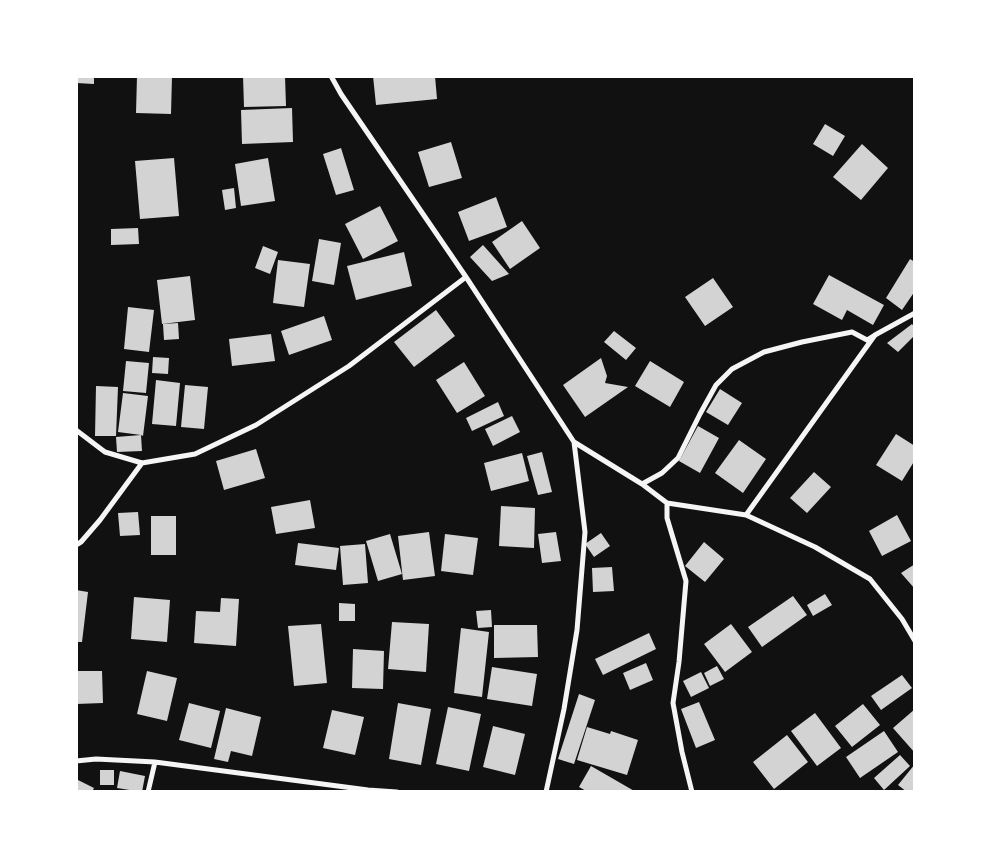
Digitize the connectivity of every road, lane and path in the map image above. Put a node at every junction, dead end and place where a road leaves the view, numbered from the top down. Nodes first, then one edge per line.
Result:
1 (331, 76) edge
2 (466, 277) junction
3 (915, 313) edge
4 (875, 335) junction
5 (76, 430) edge
6 (574, 442) junction
7 (142, 463) junction
8 (642, 484) junction
9 (667, 503) junction
10 (746, 515) junction
11 (76, 545) edge
12 (915, 641) edge
13 (76, 761) edge
14 (155, 762) junction
15 (368, 791) edge
16 (148, 792) edge
17 (397, 792) edge
18 (546, 792) edge
19 (692, 792) edge

1 - 2 street
2 - 6 street
2 - 7 street
3 - 4 street
4 - 8 street
4 - 10 street
5 - 7 street
6 - 8 street
6 - 18 street
7 - 11 street
8 - 9 street
9 - 10 street
9 - 19 street
10 - 12 street
13 - 14 street
14 - 15 street
14 - 16 street
15 - 17 street

